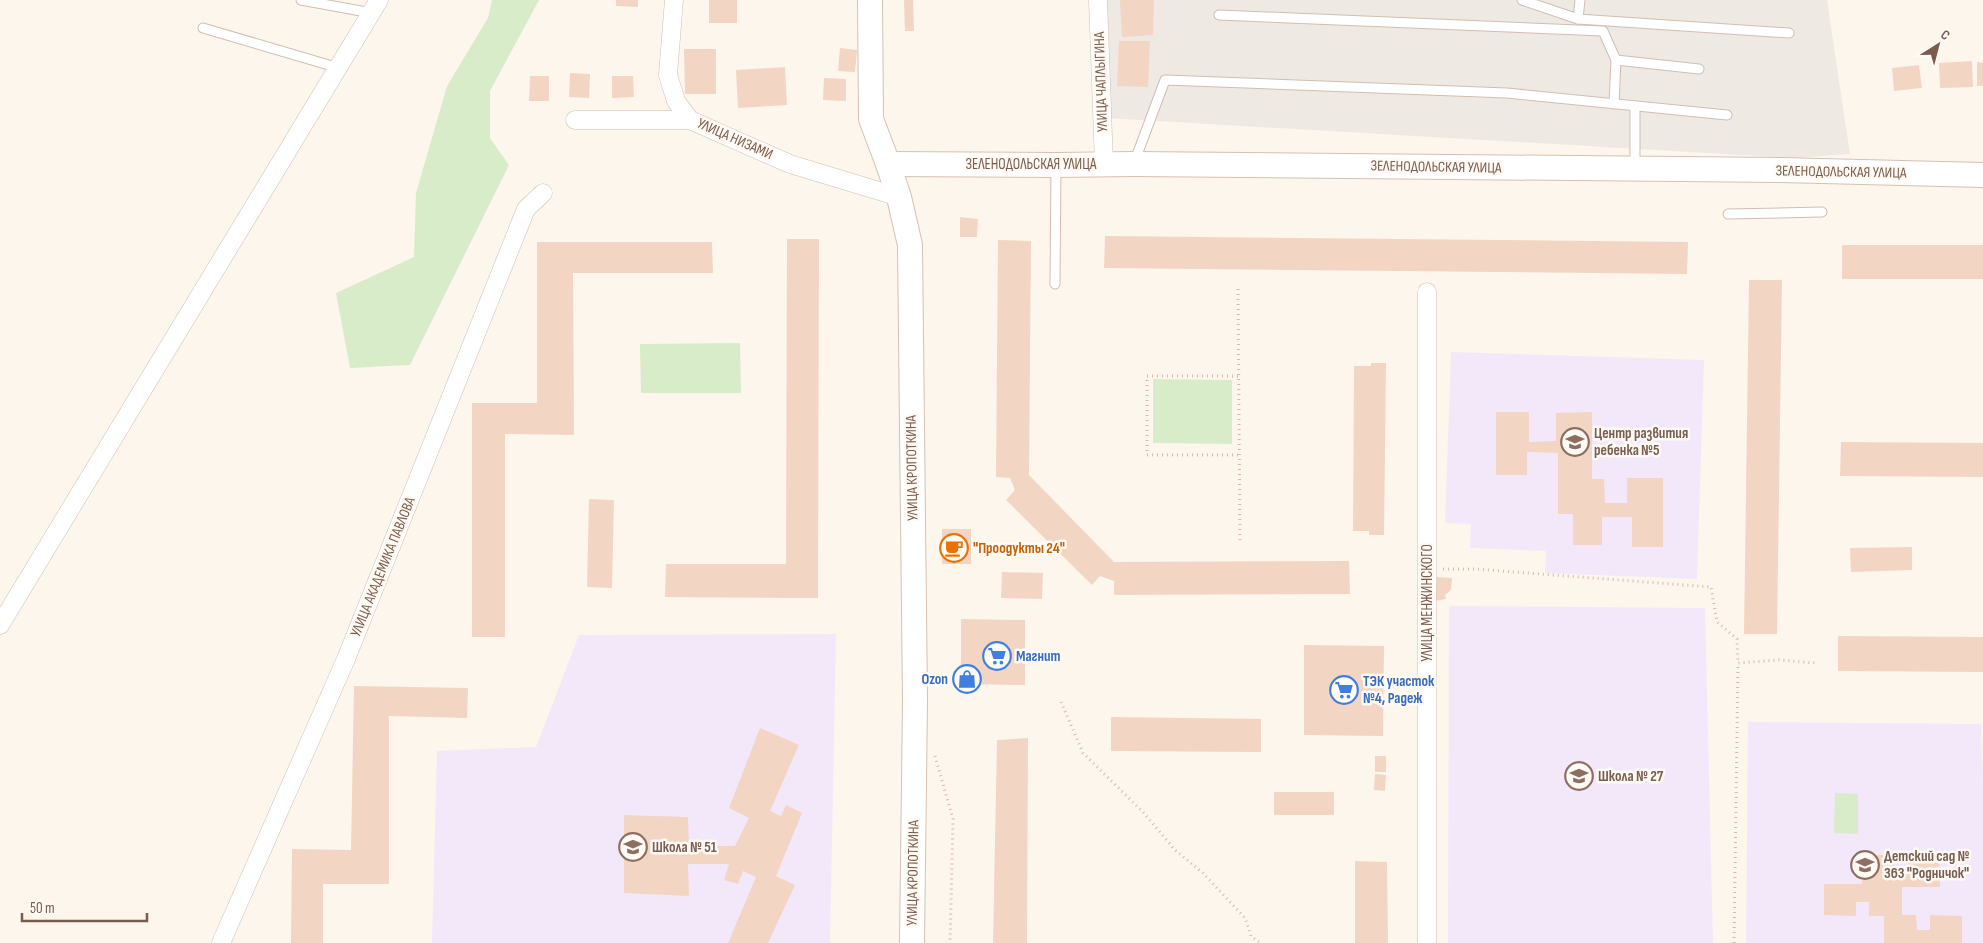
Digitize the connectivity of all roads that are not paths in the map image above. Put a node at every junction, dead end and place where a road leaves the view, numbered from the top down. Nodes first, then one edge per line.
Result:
1 (301, 0) edge
2 (674, 0) edge
3 (870, 0) edge
4 (1098, 0) edge
5 (1522, 0) edge
6 (1580, 0) edge
7 (376, 7) edge
8 (1219, 15) dead end
9 (1578, 19) junction
10 (204, 28) dead end
11 (1789, 33) dead end
12 (1616, 60) junction
13 (339, 68) junction
14 (1699, 69) dead end
15 (1614, 104) junction
16 (1635, 106) junction
17 (1727, 115) dead end
18 (575, 120) dead end
19 (690, 120) junction
20 (888, 164) junction
21 (1104, 164) junction
22 (1134, 164) junction
23 (1056, 165) junction
24 (1636, 170) junction
25 (1983, 176) edge
26 (543, 193) dead end
27 (899, 197) junction
28 (1822, 212) dead end
29 (1728, 214) dead end
30 (1055, 284) dead end
31 (1427, 292) dead end
32 (0, 625) edge
33 (221, 943) edge
34 (912, 943) edge
35 (1427, 943) edge

1 - 7 lane
2 - 19 street, УЛИЦА НИЗАМИ
3 - 20 street, УЛИЦА КРОПОТКИНА
4 - 21 street, УЛИЦА ЧАПЛЫГИНА
5 - 9 lane
6 - 9 lane
7 - 13 street
8 - 12 lane
9 - 11 lane
10 - 13 lane
12 - 14 lane
12 - 15 lane
13 - 32 street
15 - 16 lane
15 - 22 lane
16 - 17 lane
16 - 24 lane
18 - 19 street
19 - 27 street, УЛИЦА НИЗАМИ
20 - 23 street, ЗЕЛЕНОДОЛЬСКАЯ УЛИЦА
20 - 27 street, УЛИЦА КРОПОТКИНА
21 - 22 street, ЗЕЛЕНОДОЛЬСКАЯ УЛИЦА
21 - 23 street, ЗЕЛЕНОДОЛЬСКАЯ УЛИЦА
22 - 24 street, ЗЕЛЕНОДОЛЬСКАЯ УЛИЦА
23 - 30 lane
24 - 25 street, ЗЕЛЕНОДОЛЬСКАЯ УЛИЦА
26 - 33 street, УЛИЦА АКАДЕМИКА ПАВЛОВА
27 - 34 street, УЛИЦА КРОПОТКИНА
28 - 29 lane
31 - 35 street, УЛИЦА МЕНЖИНСКОГО

